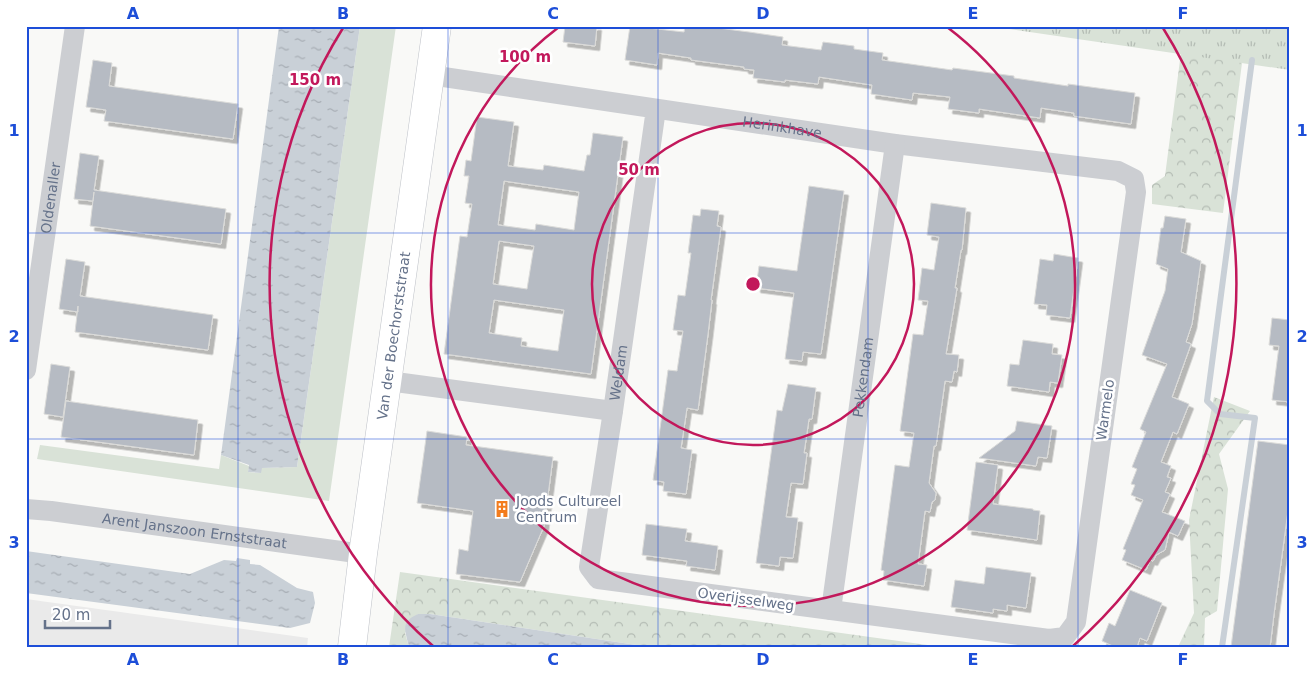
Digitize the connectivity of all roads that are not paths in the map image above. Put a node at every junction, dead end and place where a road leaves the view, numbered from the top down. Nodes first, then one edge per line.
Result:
1 (75, 26) edge
2 (437, 26) edge
3 (430, 75) junction
4 (656, 109) junction
5 (895, 144) junction
6 (1134, 179) joint
7 (26, 370) edge
8 (388, 381) junction
9 (613, 411) junction
10 (26, 509) edge
11 (364, 554) junction
12 (832, 610) junction
13 (1065, 638) joint
14 (352, 647) edge

1 - 7 street, Oldenaller
2 - 3 street, Van der Boechorststraat
3 - 4 street, Herinkhave
3 - 8 street, Van der Boechorststraat
4 - 5 street, Herinkhave
4 - 9 street, Weldam
5 - 6 street, Herinkhave
5 - 12 street, Pekkendam
6 - 13 street, Warmelo
8 - 9 street, Weldam
8 - 11 street, Van der Boechorststraat
9 - 12 street, Overijsselweg
10 - 11 street, Arent Janszoon Ernststraat
11 - 14 street, Van der Boechorststraat
12 - 13 street, Overijsselweg

